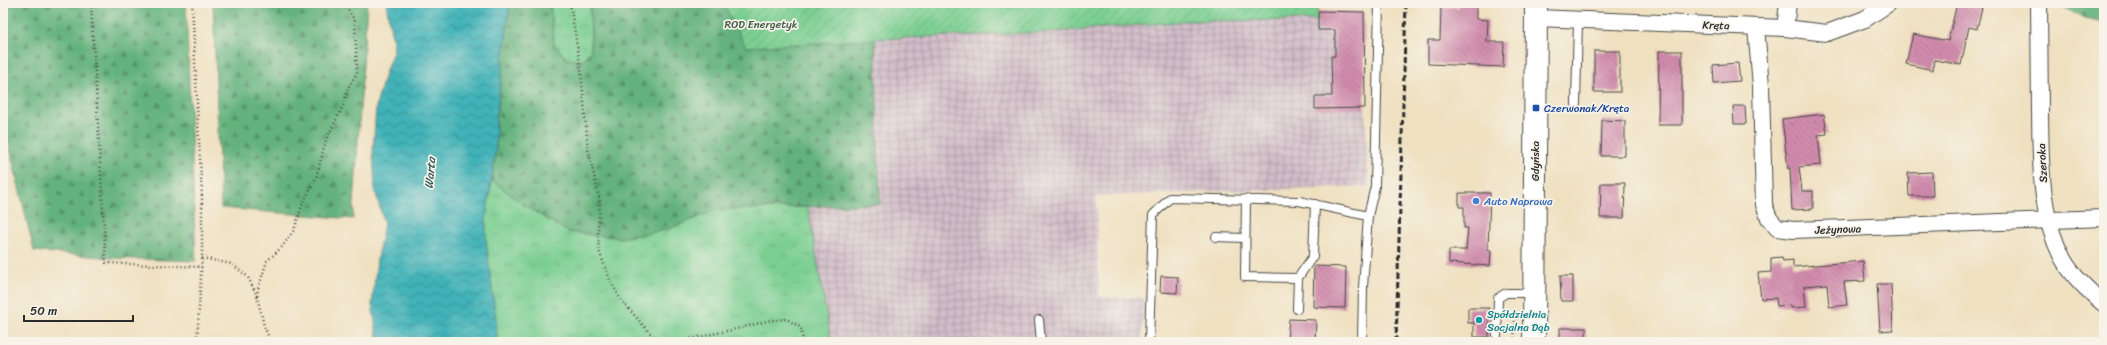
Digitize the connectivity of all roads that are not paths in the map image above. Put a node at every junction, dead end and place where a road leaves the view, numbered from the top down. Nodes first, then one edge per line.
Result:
1 (1379, 3) edge
2 (1788, 3) edge
3 (1890, 3) edge
4 (2039, 3) edge
5 (1536, 10) edge
6 (1578, 20) junction
7 (1756, 27) junction
8 (1785, 28) junction
9 (1576, 104) dead end
10 (1246, 199) junction
11 (1314, 204) junction
12 (1368, 216) junction
13 (2104, 218) edge
14 (2048, 220) junction
15 (1216, 237) dead end
16 (1245, 238) junction
17 (1298, 278) junction
18 (1534, 294) junction
19 (2104, 304) edge
20 (1297, 309) dead end
21 (1039, 320) dead end
22 (1497, 336) dead end
23 (1041, 342) edge
24 (1149, 342) edge
25 (1362, 342) edge
26 (1534, 342) edge

1 - 12 lane
2 - 8 street
3 - 8 street, Kręta
4 - 14 street, Szeroka
5 - 6 street, Kręta
5 - 18 main road, Gdyńska
6 - 7 street, Kręta
6 - 9 lane
7 - 8 street, Kręta
7 - 14 street, Jeżynowa
10 - 11 lane
10 - 16 lane
10 - 24 lane
11 - 12 lane
11 - 17 lane
12 - 25 lane
13 - 14 street, Jeżynowa
14 - 19 street, Szeroka
15 - 16 lane
16 - 17 lane
17 - 20 lane
18 - 22 lane
18 - 26 main road, Gdyńska
21 - 23 lane

